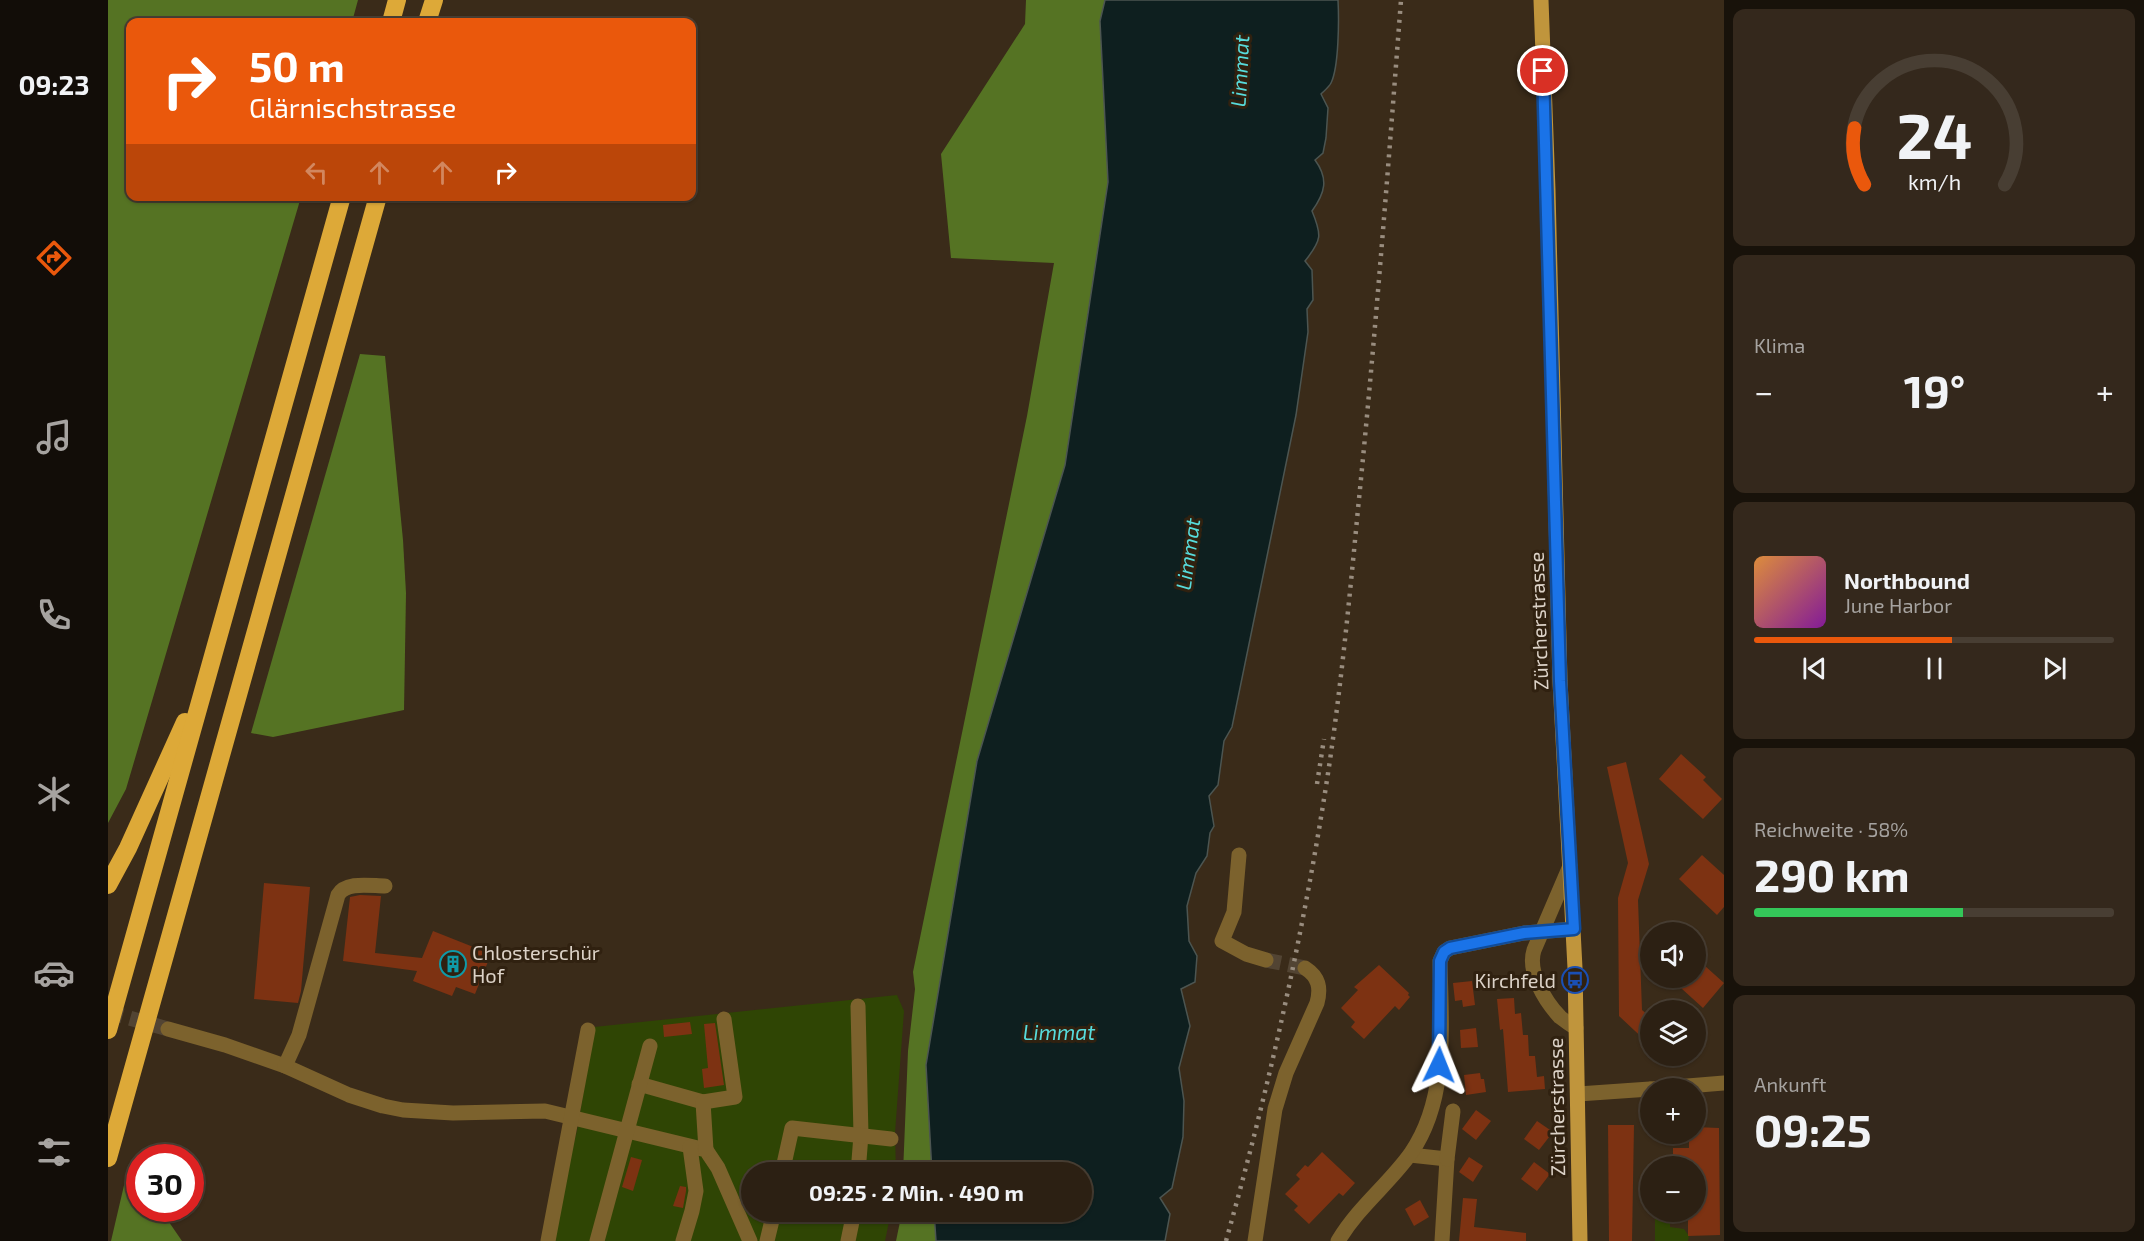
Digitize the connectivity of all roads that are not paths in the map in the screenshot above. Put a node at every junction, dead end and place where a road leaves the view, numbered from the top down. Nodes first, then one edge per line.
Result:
1 (398, 0) edge
2 (434, 0) edge
3 (1541, 0) edge
4 (392, 18) edge
5 (428, 18) edge
6 (341, 201) edge
7 (377, 201) edge
8 (208, 675) junction
9 (1239, 855) dead end
10 (1570, 866) junction
11 (108, 885) edge
12 (385, 886) dead end
13 (1574, 929) junction
14 (1542, 932) junction
15 (1266, 960) tunnel mouth
16 (1305, 968) dead end
17 (858, 1006) dead end
18 (724, 1019) dead end
19 (1576, 1028) junction
20 (168, 1029) tunnel mouth
21 (588, 1029) dead end
22 (108, 1030) edge
23 (650, 1046) dead end
24 (285, 1066) junction
25 (1724, 1083) edge
26 (639, 1084) junction
27 (1706, 1084) edge
28 (1640, 1090) edge
29 (1578, 1094) junction
30 (703, 1101) junction
31 (1453, 1111) dead end
32 (572, 1117) junction
33 (626, 1131) junction
34 (861, 1135) junction
35 (891, 1139) dead end
36 (690, 1147) junction
37 (706, 1150) junction
38 (1410, 1155) junction
39 (108, 1158) edge
40 (1447, 1159) junction
41 (784, 1162) edge
42 (859, 1162) edge
43 (772, 1222) edge
44 (852, 1222) edge
45 (548, 1241) edge
46 (597, 1241) edge
47 (683, 1241) edge
48 (750, 1241) edge
49 (767, 1241) edge
50 (848, 1241) edge
51 (1255, 1241) edge
52 (1338, 1241) edge
53 (1442, 1241) edge
54 (1580, 1241) edge

1 - 4 highway
2 - 5 highway
3 - 10 main road, Zürcherstrasse
6 - 8 highway
7 - 39 highway
8 - 11 highway
8 - 22 highway
9 - 15 street
10 - 13 main road, Zürcherstrasse
10 - 14 street
12 - 24 street
13 - 14 street
13 - 19 main road, Zürcherstrasse
14 - 19 street
14 - 38 street
16 - 51 street
17 - 34 street
18 - 30 street
19 - 29 main road, Zürcherstrasse
20 - 24 street
21 - 32 street
23 - 26 street
24 - 32 street
25 - 27 street
26 - 30 street
26 - 33 street
28 - 29 street
29 - 54 main road, Zürcherstrasse
30 - 37 street
31 - 40 street
32 - 33 street
32 - 45 street
33 - 36 street
33 - 46 street
34 - 35 street
34 - 41 street
34 - 42 street
36 - 37 street
36 - 47 street
37 - 48 street
38 - 40 street
38 - 52 street
40 - 53 street
43 - 49 street
44 - 50 street

